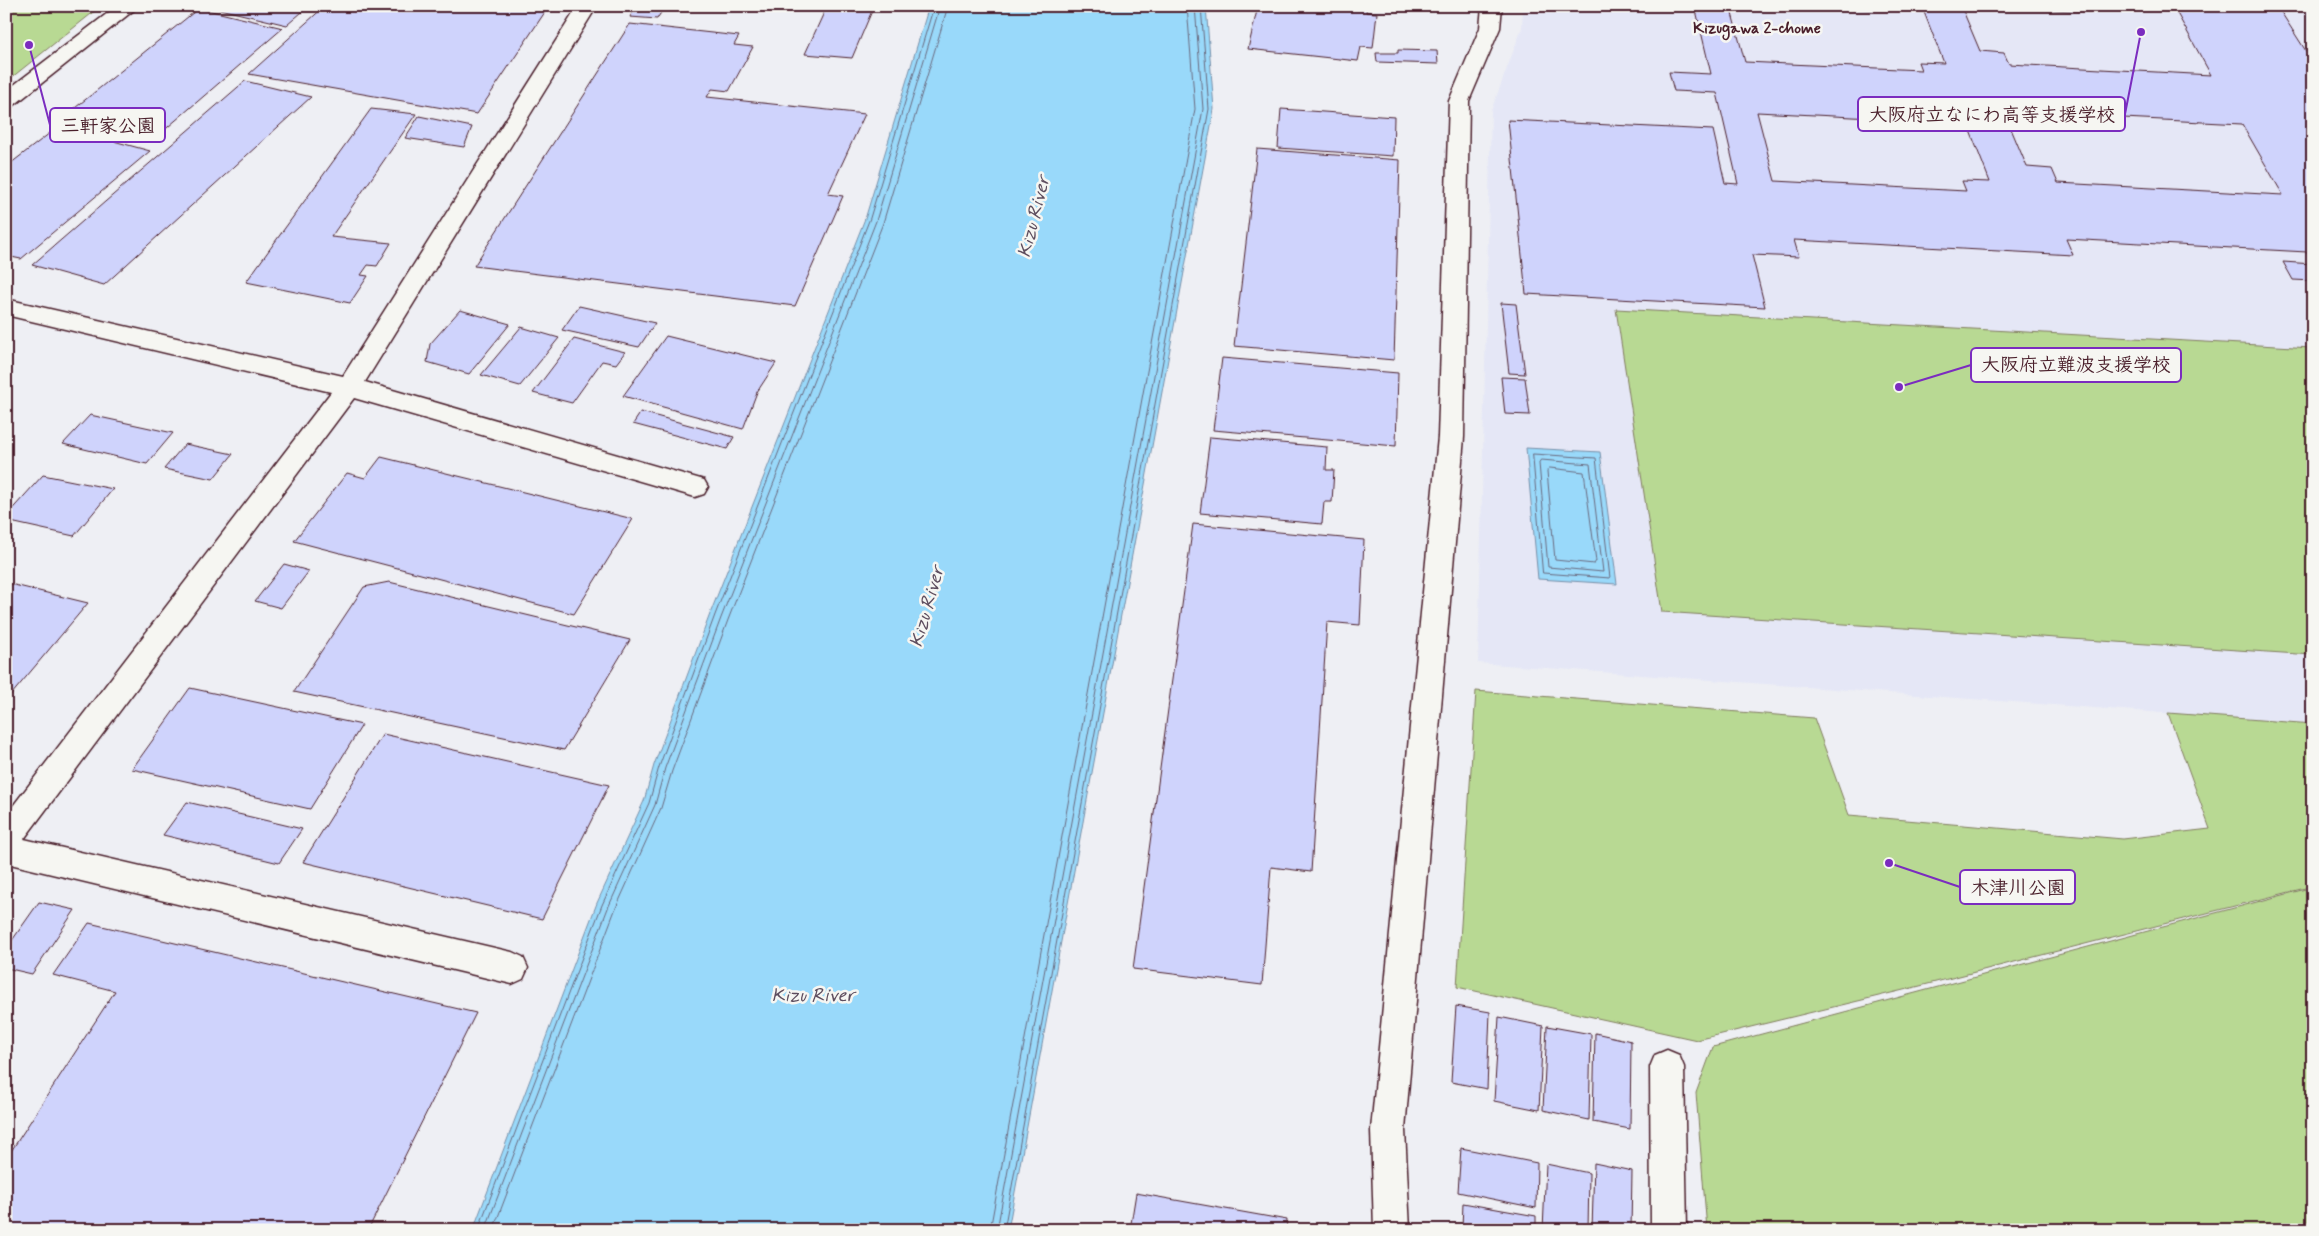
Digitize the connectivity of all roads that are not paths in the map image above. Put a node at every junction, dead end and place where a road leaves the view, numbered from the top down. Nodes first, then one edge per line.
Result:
1 (130, 6) edge
2 (588, 6) edge
3 (1492, 6) edge
4 (6, 100) edge
5 (6, 308) edge
6 (349, 387) junction
7 (694, 487) dead end
8 (6, 839) edge
9 (6, 849) edge
10 (512, 968) dead end
11 (1667, 1068) dead end
12 (1392, 1230) edge
13 (1669, 1230) edge

1 - 4 street
2 - 6 street
3 - 12 street
5 - 6 street
6 - 7 street
6 - 8 street
9 - 10 street
11 - 13 street

